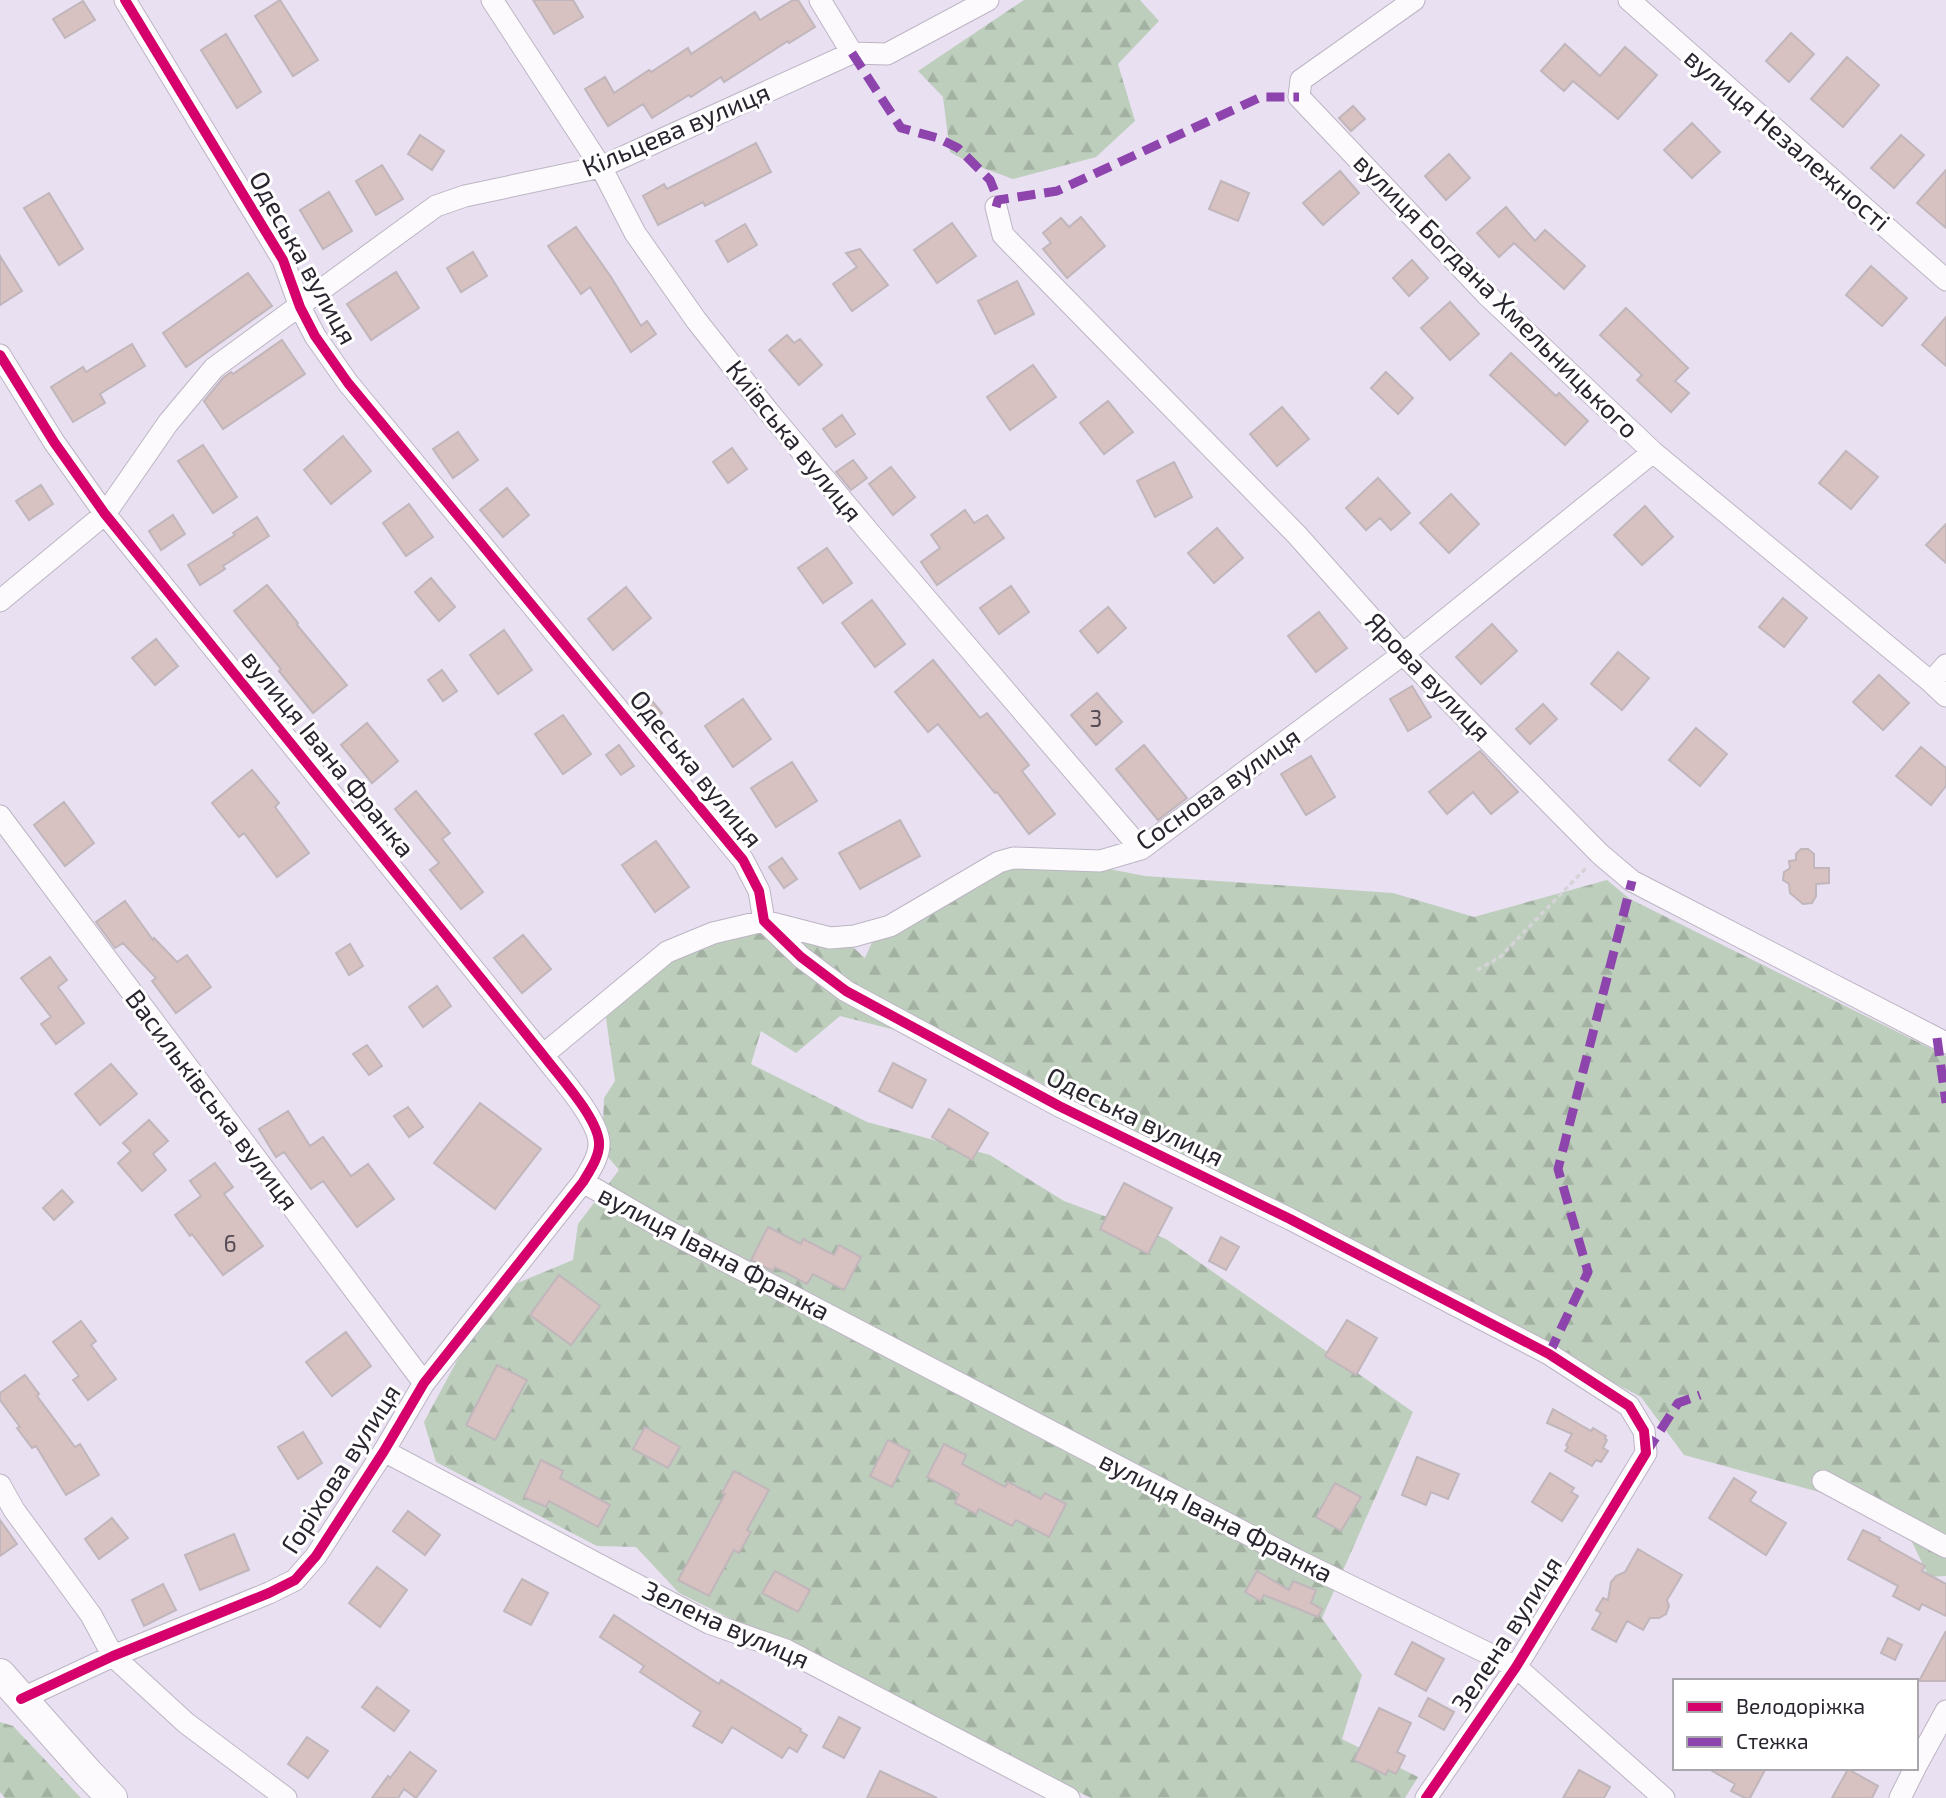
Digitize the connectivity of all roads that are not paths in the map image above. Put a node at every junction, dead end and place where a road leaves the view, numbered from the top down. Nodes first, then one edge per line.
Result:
1 (125, 0) edge
2 (492, 0) edge
3 (820, 0) edge
4 (988, 0) edge
5 (1415, 0) edge
6 (1629, 0) edge
7 (852, 53) junction
8 (601, 167) junction
9 (996, 207) dead end
10 (1946, 280) edge
11 (300, 307) junction
12 (0, 355) edge
13 (1653, 452) junction
14 (105, 514) junction
15 (0, 601) edge
16 (1403, 654) junction
17 (1946, 665) edge
18 (1938, 689) edge
19 (0, 816) edge
20 (1141, 849) junction
21 (764, 921) junction
22 (1946, 1043) edge
23 (543, 1055) junction
24 (583, 1182) junction
25 (424, 1383) junction
26 (384, 1451) junction
27 (1823, 1481) dead end
28 (0, 1485) edge
29 (1623, 1492) joint
30 (1946, 1546) edge
31 (113, 1656) junction
32 (1516, 1667) junction
33 (8, 1688) edge
34 (1946, 1711) edge
35 (1918, 1763) edge
36 (1914, 1770) edge
37 (113, 1798) edge
38 (286, 1798) edge
39 (1069, 1798) edge
40 (1426, 1798) edge
41 (1664, 1798) edge
42 (1899, 1798) edge

1 - 11 street, Одеська вулиця
2 - 8 street, Київська вулиця
3 - 7 street
4 - 7 street, Кільцева вулиця
5 - 13 street, вулиця Богдана Хмельницького
6 - 10 street, вулиця Незалежності
7 - 8 street, Кільцева вулиця
8 - 11 street, Кільцева вулиця
8 - 20 street, Київська вулиця
9 - 16 street, Ярова вулиця
11 - 14 street, Кільцева вулиця
11 - 21 street, Одеська вулиця
12 - 14 street, вулиця Івана Франка
13 - 16 street, Соснова вулиця
13 - 18 street, вулиця Богдана Хмельницького
14 - 15 street, Кільцева вулиця
14 - 23 street, вулиця Івана Франка
16 - 20 street, Соснова вулиця
16 - 22 street, Ярова вулиця
17 - 18 street
19 - 25 street, Васильківська вулиця
20 - 21 street, Соснова вулиця
21 - 23 street, Соснова вулиця
21 - 29 street, Одеська вулиця
23 - 24 street, вулиця Івана Франка
24 - 25 street, Горіхова вулиця
24 - 32 street, вулиця Івана Франка
25 - 26 street, Горіхова вулиця
26 - 31 street, Горіхова вулиця
26 - 39 street, Зелена вулиця
27 - 30 street
28 - 31 street
29 - 32 street, Зелена вулиця
31 - 33 street, Горіхова вулиця
31 - 38 street
32 - 40 street, Зелена вулиця
32 - 41 street, вулиця Івана Франка
33 - 37 street
34 - 35 street
36 - 42 street

